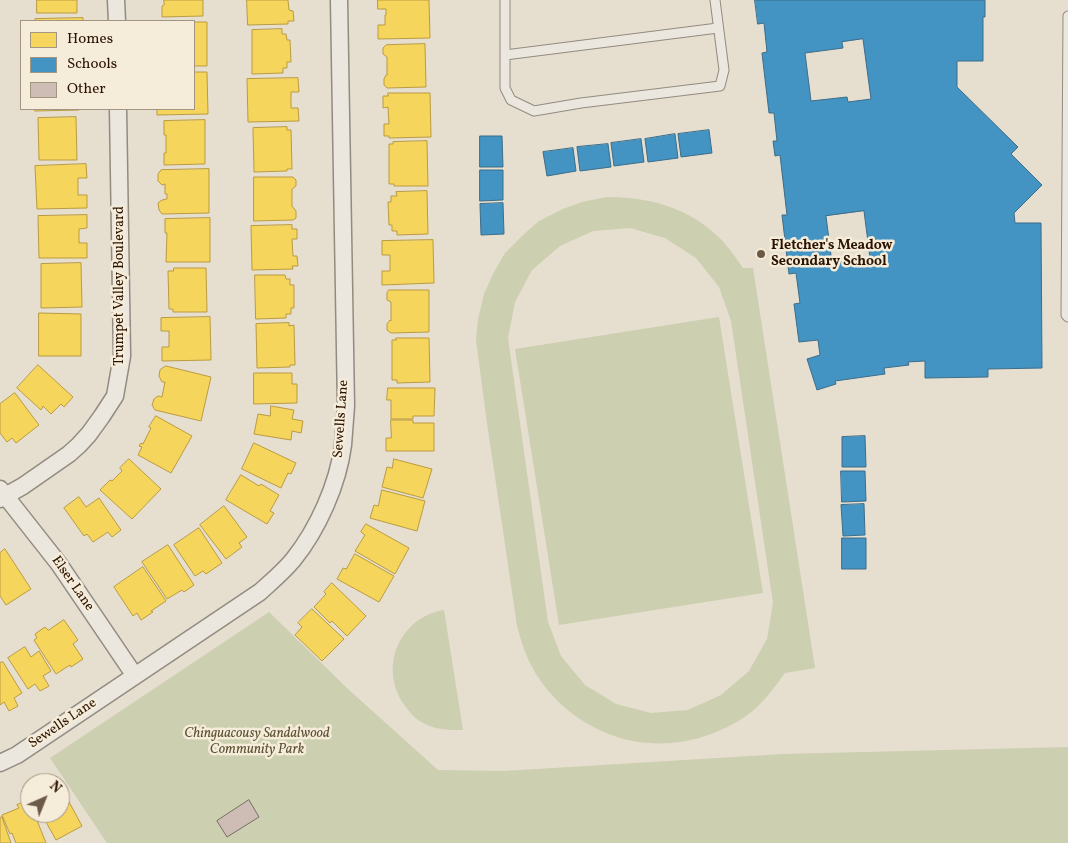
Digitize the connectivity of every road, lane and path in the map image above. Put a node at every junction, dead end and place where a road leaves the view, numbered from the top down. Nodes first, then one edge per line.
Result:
1 (116, 0) edge
2 (339, 0) edge
3 (505, 0) edge
4 (714, 0) edge
5 (1068, 16) edge
6 (117, 20) edge
7 (718, 28) junction
8 (505, 55) junction
9 (118, 110) edge
10 (1068, 317) edge
11 (2, 495) edge
12 (135, 676) junction
13 (0, 763) edge

1 - 6 street
2 - 12 street, Sewells Lane
3 - 8 lane
4 - 7 lane
5 - 10 lane
7 - 8 lane
7 - 8 lane
9 - 11 street, Trumpet Valley Boulevard
11 - 12 street, Elser Lane
12 - 13 street, Sewells Lane

